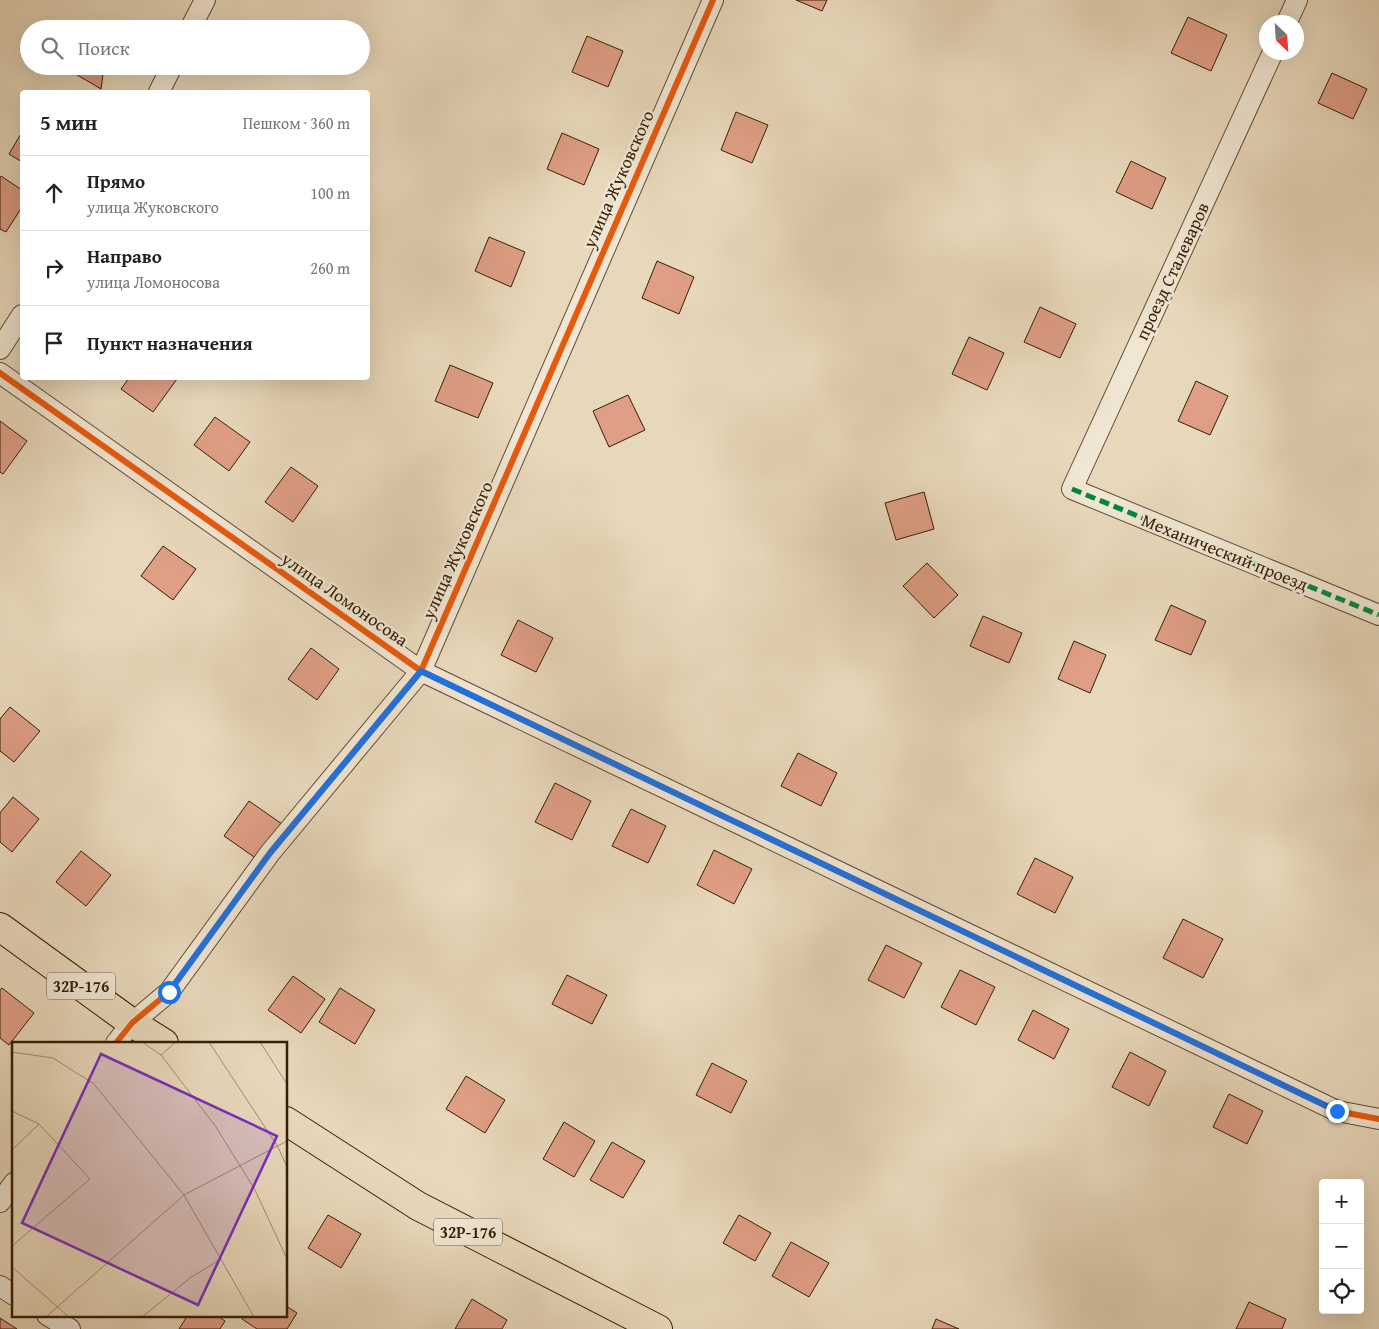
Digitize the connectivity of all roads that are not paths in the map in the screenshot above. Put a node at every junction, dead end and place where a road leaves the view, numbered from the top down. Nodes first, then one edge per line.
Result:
1 (205, 0) edge
2 (713, 0) edge
3 (1297, 0) edge
4 (1290, 15) edge
5 (195, 20) edge
6 (1269, 60) edge
7 (168, 75) edge
8 (160, 90) edge
9 (20, 318) edge
10 (0, 349) edge
11 (0, 373) edge
12 (1072, 489) joint
13 (1379, 615) edge
14 (421, 671) junction
15 (0, 927) edge
16 (124, 1033) edge
17 (160, 1042) edge
18 (1379, 1119) edge
19 (288, 1122) edge
20 (12, 1186) edge
21 (0, 1202) edge
22 (0, 1286) edge
23 (12, 1294) edge
24 (49, 1316) edge
25 (70, 1329) edge
26 (658, 1329) edge

1 - 5 street
2 - 14 street, улица Жуковского
3 - 4 street
6 - 12 street, проезд Сталеваров
7 - 8 street
9 - 10 street
11 - 14 street, улица Ломоносова
12 - 13 street, Механический проезд
14 - 16 street, улица Жуковского
14 - 18 street, улица Ломоносова
15 - 16 main road, 32Р-176
16 - 17 main road, 32Р-176
19 - 26 main road, 32Р-176
20 - 21 street
22 - 23 street
24 - 25 street

